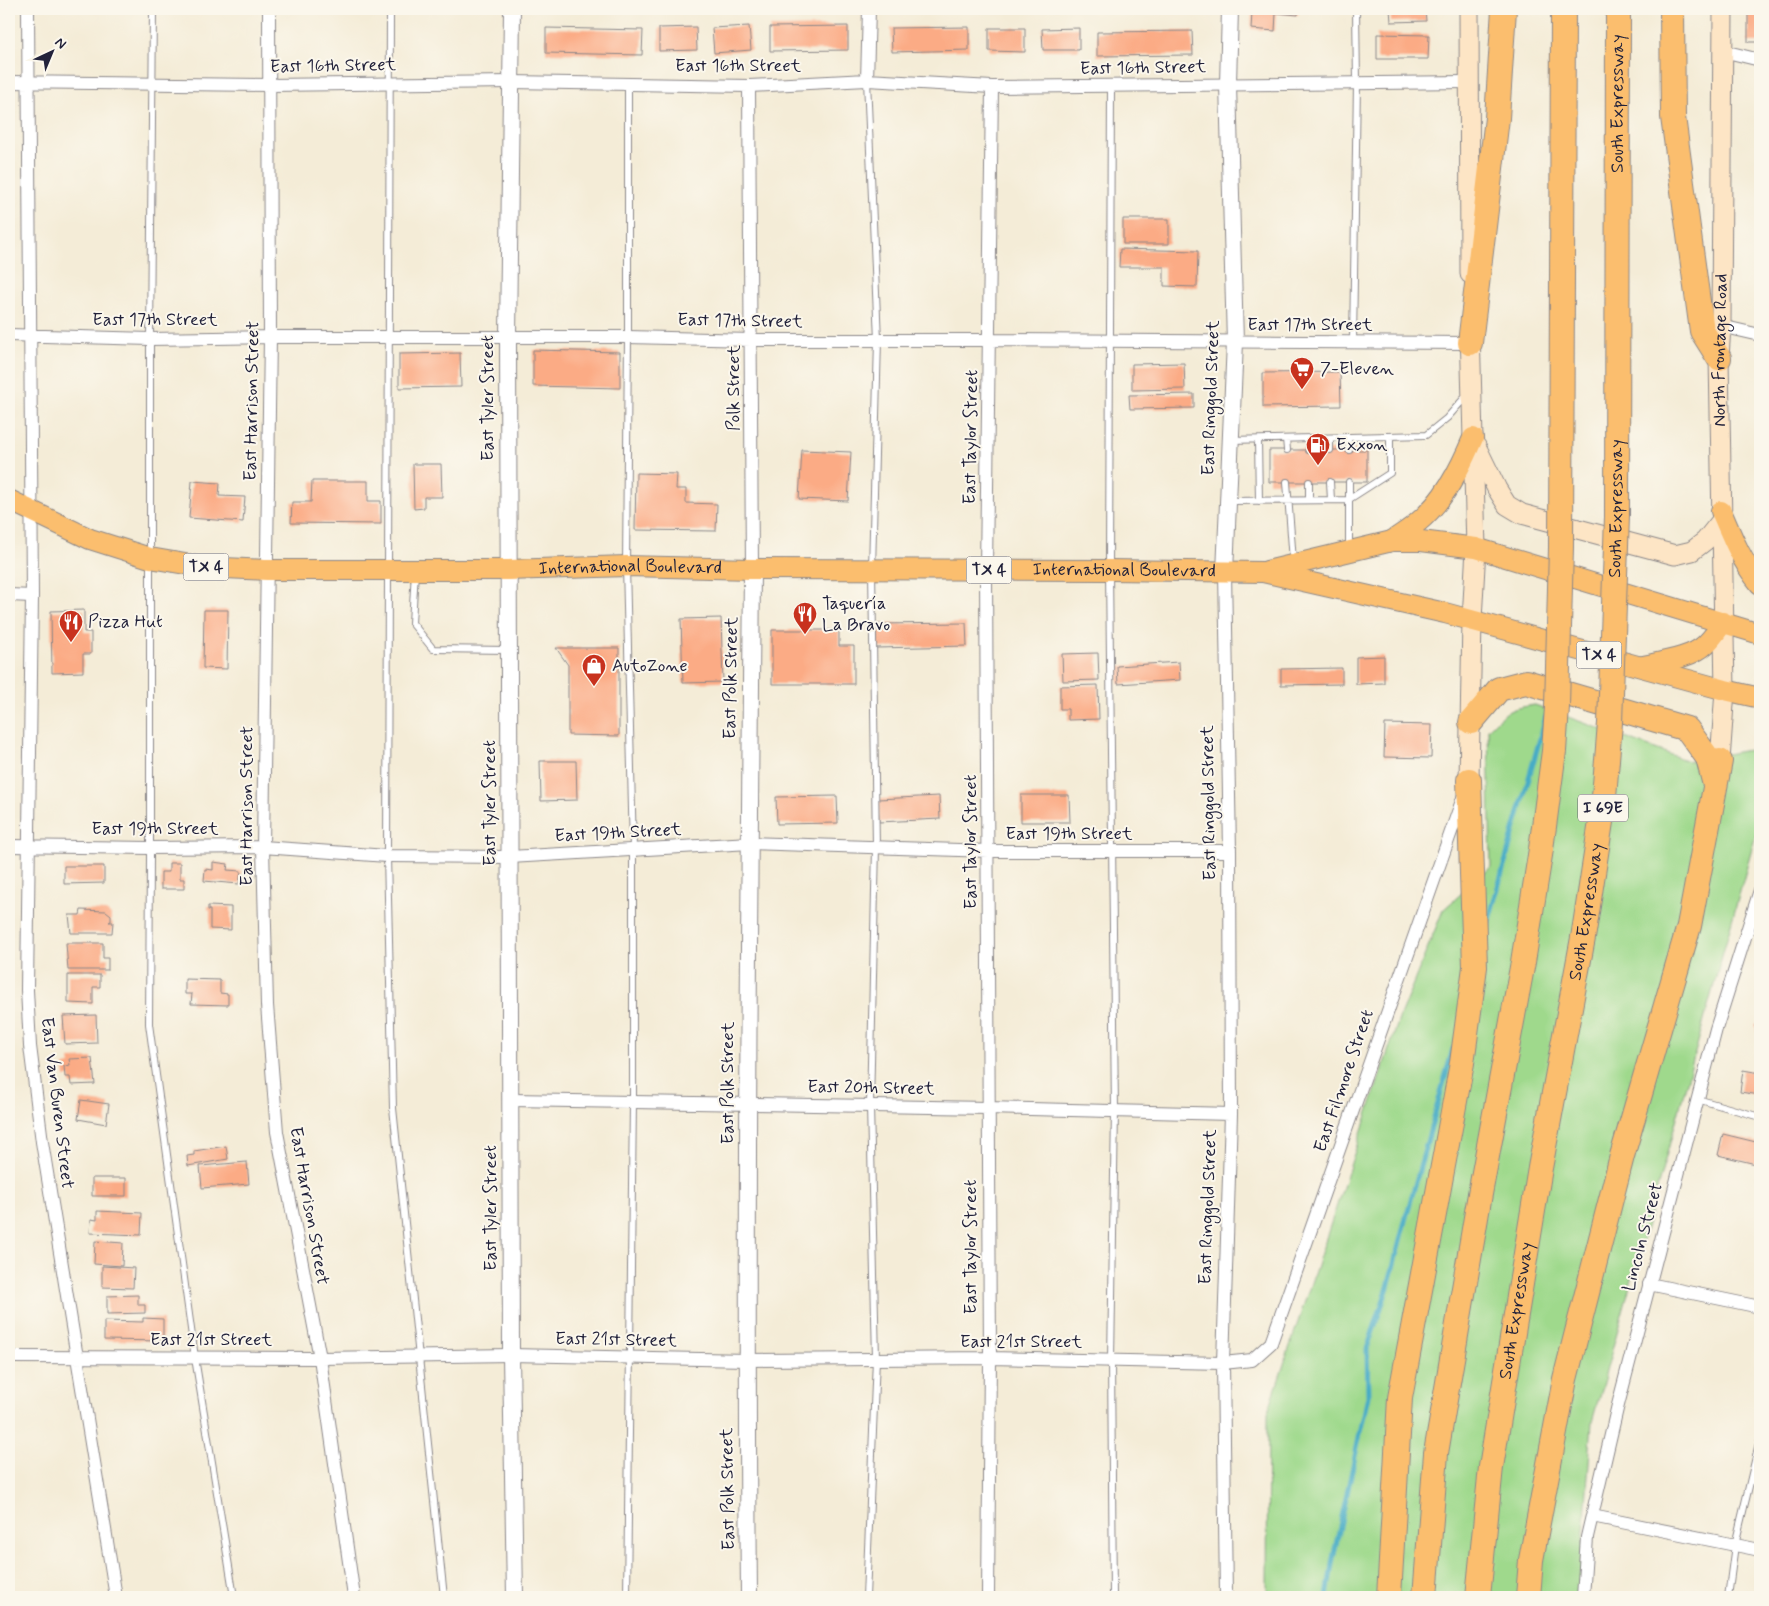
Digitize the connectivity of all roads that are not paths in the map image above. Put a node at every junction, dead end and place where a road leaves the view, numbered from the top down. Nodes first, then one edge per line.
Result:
1 (28, 9) edge
2 (153, 9) edge
3 (269, 9) edge
4 (390, 9) edge
5 (512, 9) edge
6 (869, 9) edge
7 (1230, 9) edge
8 (1356, 9) edge
9 (1469, 9) edge
10 (1504, 9) edge
11 (1563, 9) edge
12 (1618, 9) edge
13 (1672, 9) edge
14 (1723, 9) edge
15 (1723, 51) junction
16 (1760, 60) edge
17 (867, 80) junction
18 (9, 82) edge
19 (29, 82) junction
20 (390, 82) junction
21 (511, 82) junction
22 (1468, 82) junction
23 (628, 83) junction
24 (1357, 83) junction
25 (153, 84) junction
26 (1228, 84) junction
27 (270, 85) junction
28 (748, 86) junction
29 (1111, 86) junction
30 (992, 87) junction
31 (1721, 326) junction
32 (9, 335) edge
33 (29, 335) junction
34 (1760, 335) edge
35 (270, 337) junction
36 (389, 337) junction
37 (508, 337) junction
38 (628, 337) junction
39 (150, 339) junction
40 (751, 340) junction
41 (878, 340) junction
42 (990, 340) junction
43 (1110, 341) junction
44 (1235, 342) junction
45 (1353, 342) junction
46 (1470, 343) junction
47 (1719, 358) junction
48 (1472, 390) junction
49 (1390, 436) junction
50 (1348, 437) junction
51 (1310, 438) junction
52 (1330, 438) junction
53 (1473, 438) junction
54 (1286, 439) junction
55 (1230, 440) junction
56 (1258, 440) junction
57 (1287, 450) dead end
58 (1309, 450) dead end
59 (1330, 450) dead end
60 (1349, 450) dead end
61 (1287, 482) dead end
62 (1309, 482) dead end
63 (1330, 482) dead end
64 (1349, 482) dead end
65 (9, 500) edge
66 (1288, 500) junction
67 (1309, 500) junction
68 (1330, 500) junction
69 (1348, 500) junction
70 (1228, 501) junction
71 (1259, 501) junction
72 (30, 512) junction
73 (1721, 516) junction
74 (1392, 541) junction
75 (1476, 548) junction
76 (1349, 550) junction
77 (150, 558) junction
78 (1293, 565) junction
79 (626, 566) junction
80 (872, 569) junction
81 (267, 570) junction
82 (388, 570) junction
83 (415, 570) junction
84 (508, 570) junction
85 (752, 570) junction
86 (986, 570) junction
87 (1108, 570) junction
88 (1225, 572) junction
89 (1262, 572) junction
90 (1760, 584) edge
91 (9, 596) edge
92 (32, 596) junction
93 (1472, 620) junction
94 (1723, 622) junction
95 (1760, 634) edge
96 (509, 650) junction
97 (1640, 667) junction
98 (1725, 690) junction
99 (1760, 698) edge
100 (1471, 722) junction
101 (1714, 760) junction
102 (1469, 780) junction
103 (750, 843) junction
104 (9, 846) edge
105 (28, 846) junction
106 (263, 847) junction
107 (876, 847) junction
108 (150, 848) junction
109 (633, 850) junction
110 (989, 851) junction
111 (1111, 851) junction
112 (1230, 851) junction
113 (386, 856) junction
114 (510, 857) junction
115 (1760, 890) edge
116 (1697, 1099) junction
117 (510, 1100) junction
118 (633, 1102) junction
119 (748, 1104) junction
120 (870, 1106) junction
121 (988, 1108) junction
122 (1115, 1111) junction
123 (1231, 1114) junction
124 (1760, 1117) edge
125 (1649, 1284) junction
126 (1760, 1307) edge
127 (511, 1355) junction
128 (419, 1356) junction
129 (9, 1357) edge
130 (77, 1357) junction
131 (195, 1358) junction
132 (320, 1358) junction
133 (631, 1358) junction
134 (990, 1358) junction
135 (876, 1359) junction
136 (747, 1360) junction
137 (1111, 1360) junction
138 (1223, 1363) junction
139 (1760, 1440) edge
140 (1592, 1516) junction
141 (1735, 1545) junction
142 (1760, 1550) edge
143 (116, 1597) edge
144 (234, 1597) edge
145 (354, 1597) edge
146 (444, 1597) edge
147 (515, 1597) edge
148 (627, 1597) edge
149 (749, 1597) edge
150 (866, 1597) edge
151 (988, 1597) edge
152 (1113, 1597) edge
153 (1226, 1597) edge
154 (1389, 1597) edge
155 (1425, 1597) edge
156 (1478, 1597) edge
157 (1528, 1597) edge
158 (1583, 1597) edge
159 (1728, 1597) edge

1 - 19 street, East Van Buren Street
2 - 25 lane
3 - 27 street, East Harrison Street
4 - 20 lane
5 - 21 street, East Tyler Street
6 - 17 street
7 - 26 street, East Ringgold Street
8 - 24 lane
9 - 22 main road
10 - 46 highway
11 - 155 highway, bridge
12 - 156 highway, South Expressway / I 69E, bridge
13 - 47 highway
14 - 15 main road, North Frontage Road
15 - 16 street
15 - 31 main road, North Frontage Road
17 - 28 street, East 16th Street
17 - 30 street, East 16th Street
17 - 41 lane
18 - 19 street, East 16th Street
19 - 25 street, East 16th Street
19 - 33 street, East Van Buren Street
20 - 21 street, East 16th Street
20 - 27 street, East 16th Street
20 - 36 lane
21 - 23 street, East 16th Street
21 - 37 street, East Tyler Street
22 - 24 street, East 16th Street
22 - 46 main road
23 - 28 street, East 16th Street
23 - 38 lane
24 - 26 street, East 16th Street
24 - 45 lane
25 - 27 street, East 16th Street
25 - 39 lane
26 - 29 street, East 16th Street
26 - 44 street, East Ringgold Street
27 - 35 street, East Harrison Street
28 - 40 street, Polk Street
29 - 30 street, East 16th Street
29 - 43 lane
30 - 42 street, East Taylor Street
31 - 34 street
31 - 47 main road, North Frontage Road
32 - 33 street, East 17th Street
33 - 39 street, East 17th Street
33 - 72 street, East Van Buren Street
35 - 36 street, East 17th Street
35 - 39 street, East 17th Street
35 - 81 street, East Harrison Street
36 - 37 street, East 17th Street
36 - 82 lane
37 - 38 street, East 17th Street
37 - 84 street, East Tyler Street
38 - 40 street, East 17th Street
38 - 79 lane
39 - 77 lane
40 - 41 street, East 17th Street
40 - 85 street, Polk Street
41 - 42 street, East 17th Street
41 - 80 lane
42 - 43 street, East 17th Street
42 - 86 street, East Taylor Street
43 - 44 street, East 17th Street
43 - 87 lane
44 - 45 street, East 17th Street
44 - 55 street, East Ringgold Street
45 - 46 street, East 17th Street
46 - 48 main road
47 - 73 main road, North Frontage Road
48 - 49 lane
48 - 53 main road
49 - 50 lane
49 - 69 lane
50 - 52 lane
50 - 60 lane
51 - 52 lane
51 - 54 lane
51 - 58 lane
52 - 59 lane
53 - 73 main road
53 - 74 main road
53 - 75 main road
54 - 56 lane
54 - 57 lane
55 - 56 lane
55 - 70 street, East Ringgold Street
56 - 71 lane
61 - 66 lane
62 - 67 lane
63 - 68 lane
64 - 69 lane
65 - 72 main road, International Boulevard / TX 4
66 - 67 lane
66 - 71 lane
66 - 78 lane
67 - 68 lane
68 - 69 lane
69 - 76 lane
70 - 71 lane
70 - 88 street, East Ringgold Street
72 - 77 main road, International Boulevard / TX 4
72 - 92 street, East Van Buren Street
73 - 90 main road
73 - 94 main road, North Frontage Road
74 - 75 main road, International Boulevard / TX 4
74 - 76 main road, International Boulevard / TX 4
75 - 93 main road
75 - 94 main road, International Boulevard / TX 4
76 - 78 main road, International Boulevard / TX 4
77 - 81 main road, International Boulevard / TX 4
77 - 108 lane
78 - 89 main road, International Boulevard / TX 4
79 - 84 main road, International Boulevard / TX 4
79 - 85 main road, International Boulevard / TX 4
79 - 109 lane
80 - 85 main road, International Boulevard / TX 4
80 - 86 main road, International Boulevard / TX 4
80 - 107 lane
81 - 82 main road, International Boulevard / TX 4
81 - 106 street, East Harrison Street
82 - 83 main road, International Boulevard / TX 4
82 - 113 lane
83 - 84 main road, International Boulevard / TX 4
83 - 96 lane
84 - 96 street, East Tyler Street
85 - 103 street, East Polk Street
86 - 87 main road, International Boulevard / TX 4
86 - 110 street, East Taylor Street
87 - 88 main road, International Boulevard / TX 4
87 - 111 lane
88 - 89 main road, International Boulevard / TX 4
88 - 112 street, East Ringgold Street
89 - 93 main road, International Boulevard / TX 4
91 - 92 street
92 - 105 street, East Van Buren Street
93 - 97 main road, International Boulevard / TX 4
93 - 100 main road
94 - 95 main road, International Boulevard / TX 4
94 - 97 main road
94 - 98 main road, North Frontage Road
96 - 114 street, East Tyler Street
97 - 98 main road, International Boulevard / TX 4
98 - 99 main road, International Boulevard / TX 4
98 - 101 main road, North Frontage Road
100 - 101 highway
100 - 102 main road
101 - 157 highway
102 - 138 street, East Filmore Street
102 - 154 highway
103 - 107 street, East 19th Street
103 - 109 street, East 19th Street
103 - 119 street, East Polk Street
104 - 105 street, East 19th Street
105 - 108 street, East 19th Street
105 - 130 street, East Van Buren Street
106 - 108 street, East 19th Street
106 - 113 street, East 19th Street
106 - 132 street, East Harrison Street
107 - 110 street, East 19th Street
107 - 120 lane
108 - 131 lane
109 - 114 street, East 19th Street
109 - 118 lane
110 - 111 street, East 19th Street
110 - 121 street, East Taylor Street
111 - 112 street, East 19th Street
111 - 122 lane
112 - 123 street, East Ringgold Street
113 - 114 street, East 19th Street
113 - 128 lane
114 - 117 street, East Tyler Street
115 - 116 street, Lincoln Street
116 - 124 lane
116 - 125 street, Lincoln Street
117 - 118 street, East 20th Street
117 - 127 street, East Tyler Street
118 - 119 street, East 20th Street
118 - 133 lane
119 - 120 street, East 20th Street
119 - 136 street, East Polk Street
120 - 121 street, East 20th Street
120 - 135 lane
121 - 122 street, East 20th Street
121 - 134 street, East Taylor Street
122 - 123 street, East 20th Street
122 - 137 lane
123 - 138 street, East Ringgold Street
125 - 126 street
125 - 140 street, Lincoln Street
127 - 128 street, East 21st Street
127 - 133 street, East 21st Street
127 - 147 street, East Tyler Street
128 - 132 street, East 21st Street
128 - 146 lane
129 - 130 street, East 21st Street
130 - 131 street, East 21st Street
130 - 143 street, East Van Buren Street
131 - 132 street, East 21st Street
131 - 144 lane
132 - 145 street, East Harrison Street
133 - 136 street, East 21st Street
133 - 148 lane
134 - 135 street, East 21st Street
134 - 137 street, East 21st Street
134 - 151 street, East Taylor Street
135 - 136 street, East 21st Street
135 - 150 lane
136 - 149 street, East Polk Street
137 - 138 street, East 21st Street
137 - 152 lane
138 - 153 street, East Ringgold Street
139 - 141 lane
140 - 141 street
140 - 158 street, Lincoln Street
141 - 142 street
141 - 159 lane

